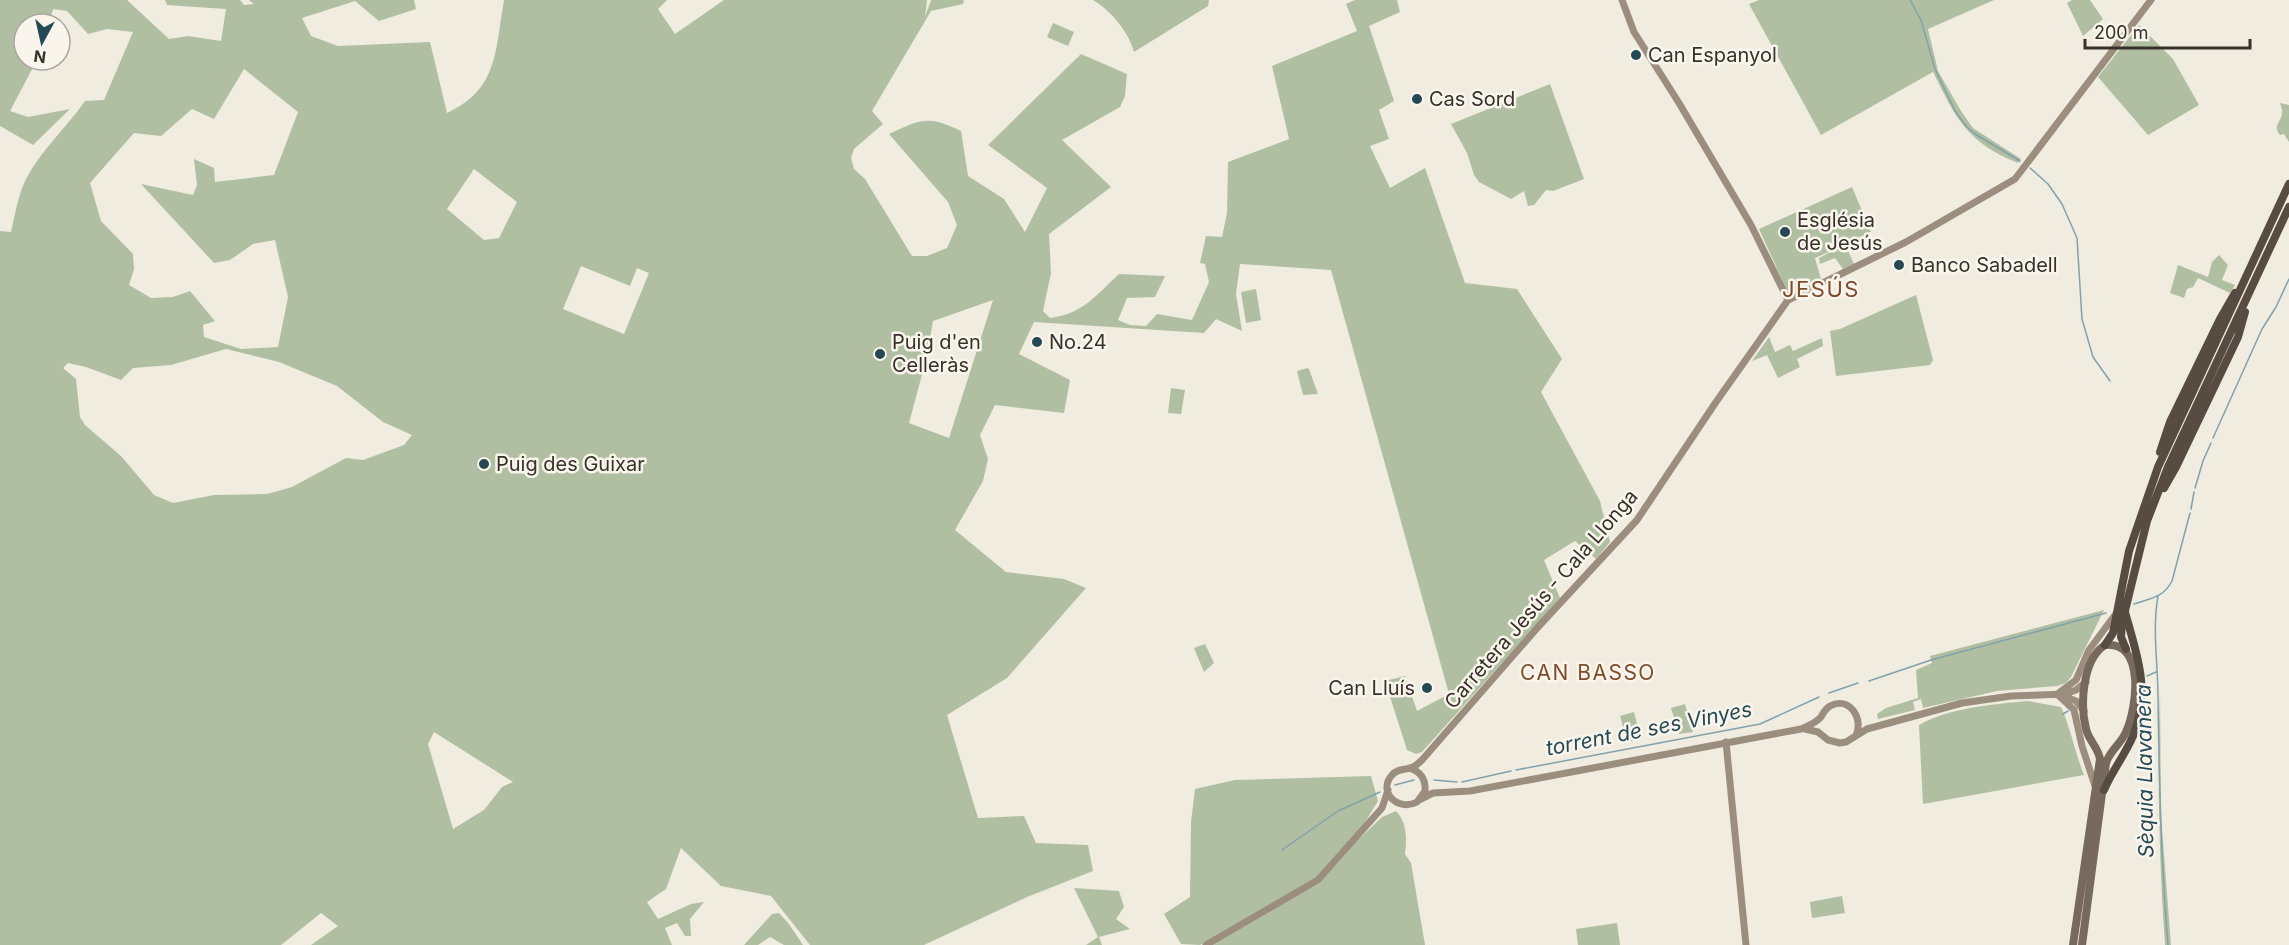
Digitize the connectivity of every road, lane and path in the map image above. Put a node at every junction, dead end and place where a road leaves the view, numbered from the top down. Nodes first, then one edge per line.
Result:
1 (1622, 0) edge
2 (2151, 0) edge
3 (2289, 184) edge
4 (2289, 207) edge
5 (1788, 300) junction
6 (2125, 610) junction
7 (2115, 615) junction
8 (2105, 645) junction
9 (2126, 650) junction
10 (2086, 682) junction
11 (2057, 694) junction
12 (2084, 711) junction
13 (1821, 717) junction
14 (1858, 718) junction
15 (1875, 727) junction
16 (1801, 729) junction
17 (1856, 735) junction
18 (1824, 736) junction
19 (1726, 742) junction
20 (2095, 744) junction
21 (2115, 746) junction
22 (1423, 759) junction
23 (1409, 768) junction
24 (1424, 779) junction
25 (2100, 789) junction
26 (1388, 790) junction
27 (1439, 793) junction
28 (1420, 799) junction
29 (1399, 804) junction
30 (1382, 808) junction
31 (1206, 945) edge
32 (1746, 945) edge
33 (2073, 945) edge
34 (2082, 945) edge

1 - 5 street
2 - 5 street
3 - 7 highway
4 - 6 highway
5 - 22 street, Carretera Jesús - Cala Llonga
6 - 9 highway
6 - 25 highway
7 - 8 highway
7 - 11 street
8 - 9 main road
8 - 10 main road
9 - 21 main road
10 - 11 street
10 - 12 main road
11 - 12 street
11 - 15 street
11 - 25 street
12 - 20 main road
13 - 14 street
13 - 16 street
13 - 18 street
14 - 15 street
14 - 17 street
15 - 17 street
16 - 18 street
16 - 19 street
17 - 18 street
19 - 27 street
19 - 32 street
20 - 21 main road
20 - 25 main road
21 - 25 main road
22 - 23 street, Carretera Jesús - Cala Llonga
22 - 24 street
23 - 24 street
23 - 26 street
24 - 27 street
24 - 28 street
25 - 33 main road
25 - 34 main road
26 - 29 street
26 - 30 street
27 - 28 street
28 - 29 street
29 - 30 street
30 - 31 street

